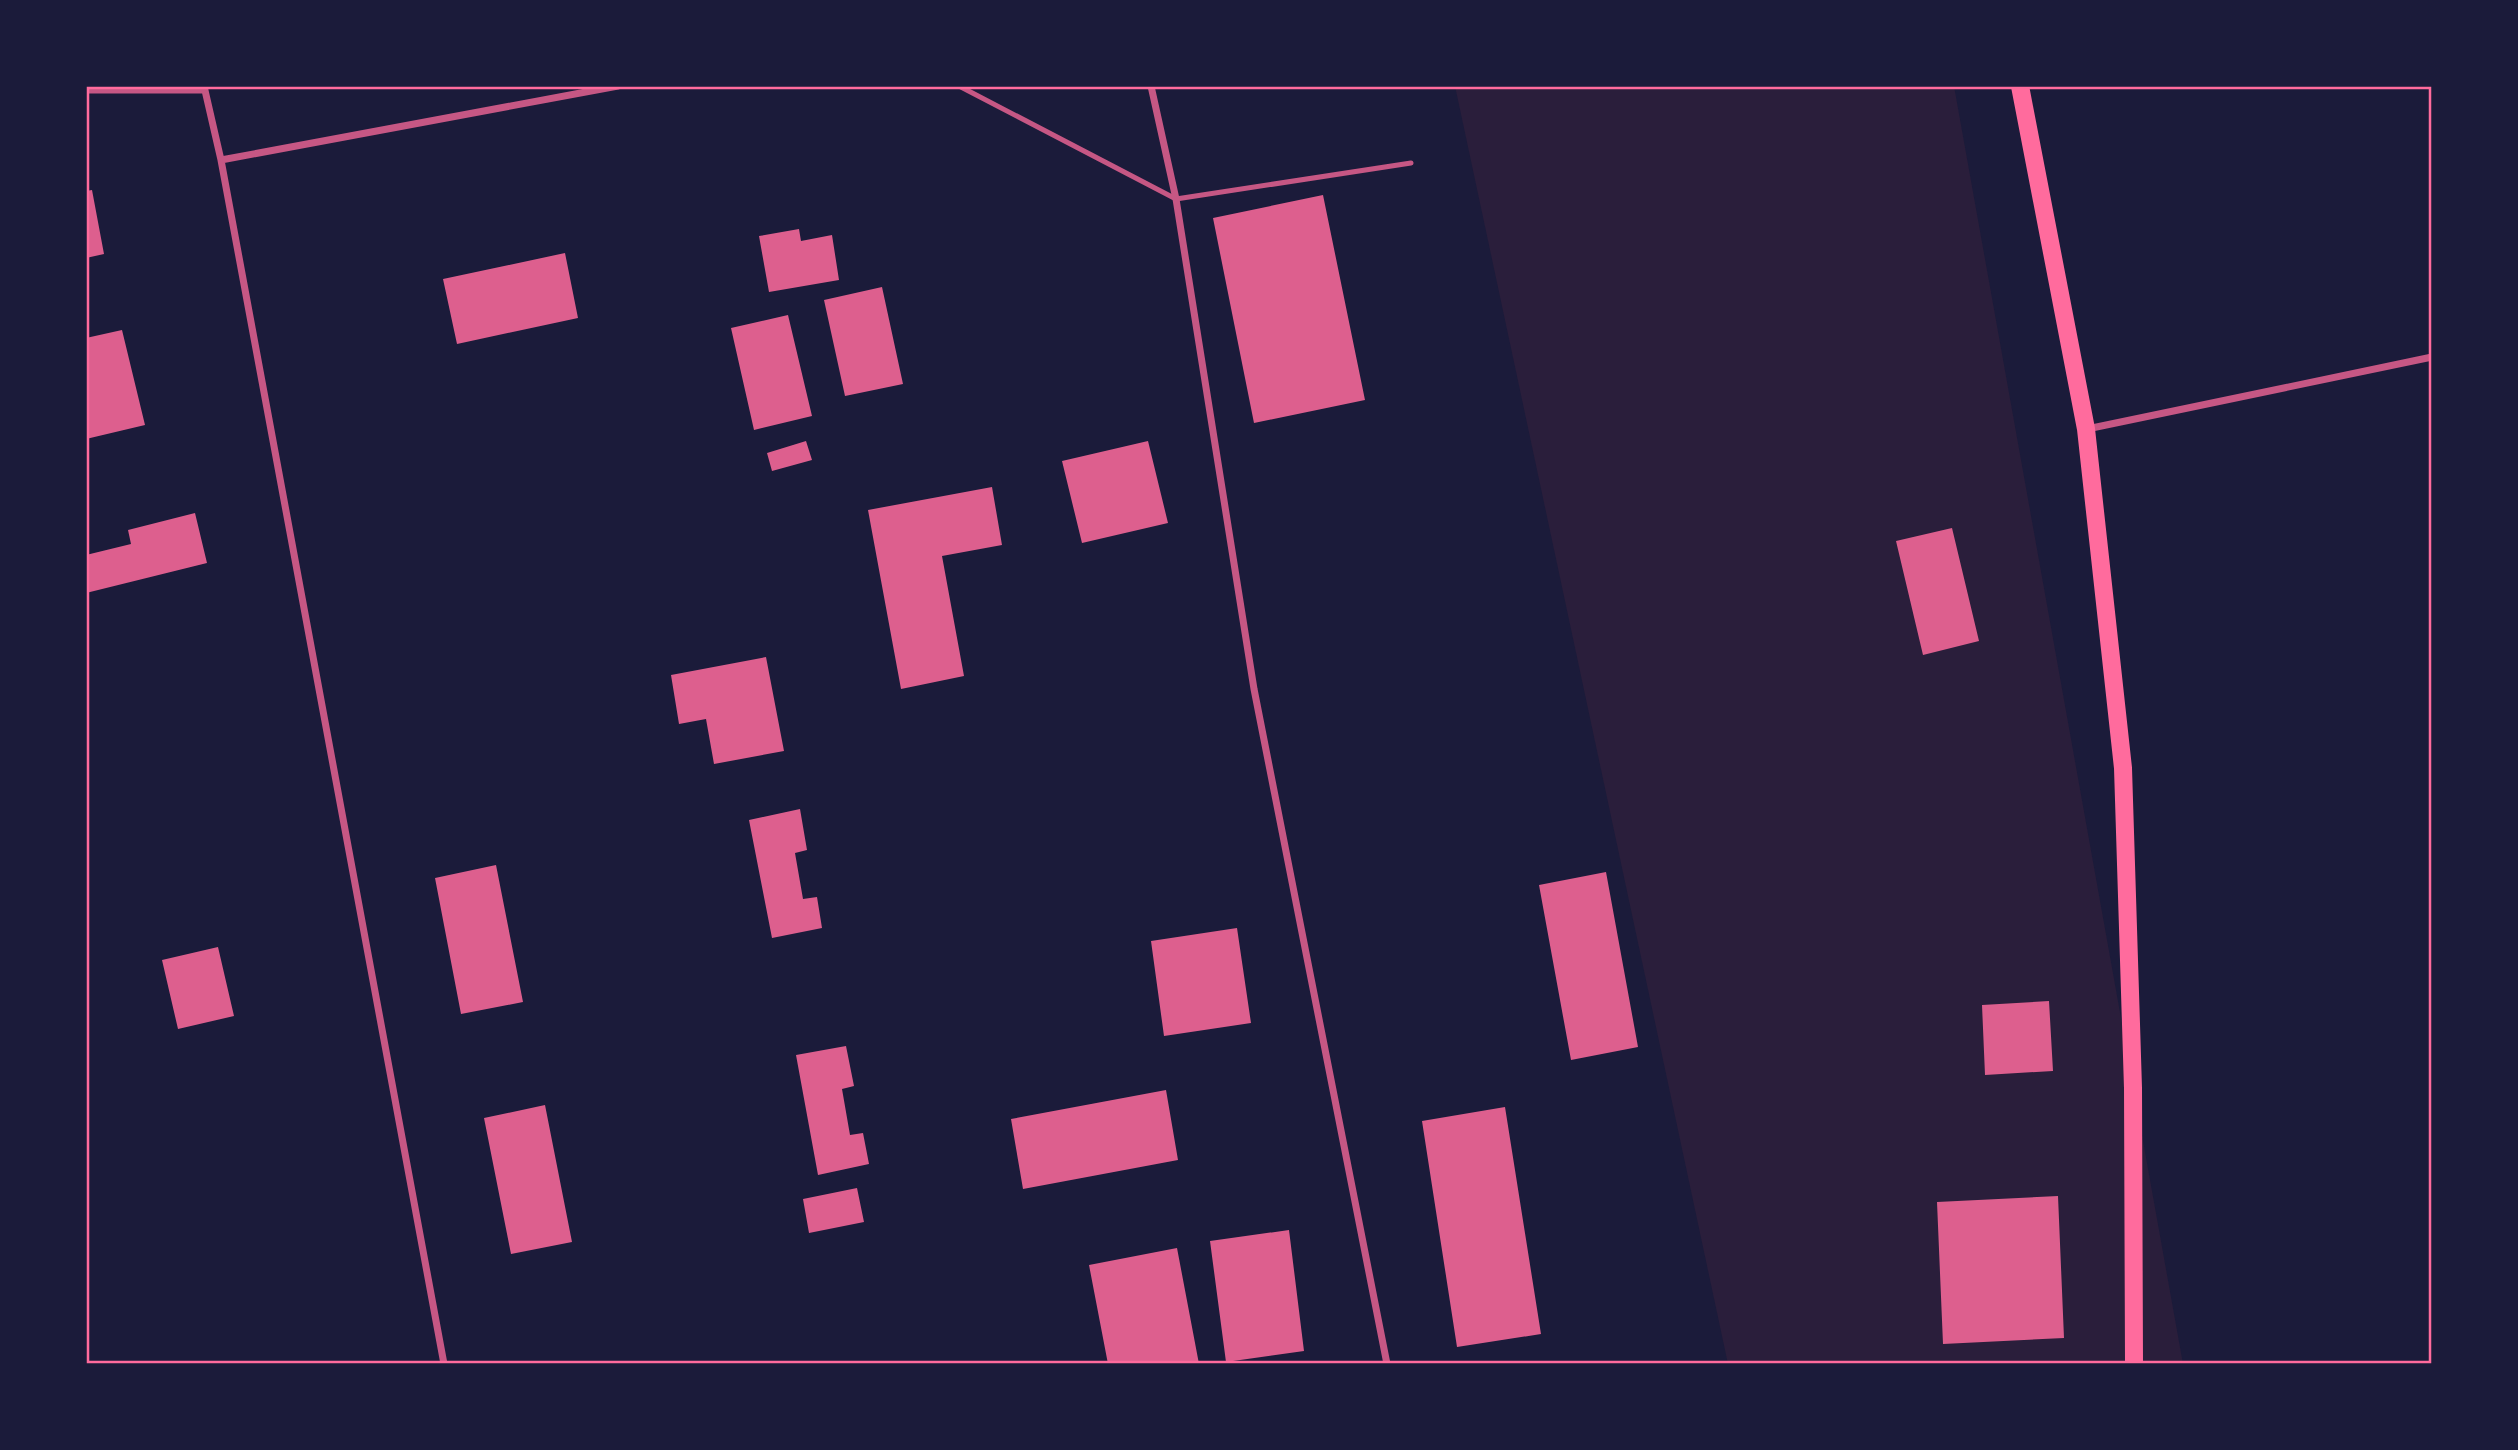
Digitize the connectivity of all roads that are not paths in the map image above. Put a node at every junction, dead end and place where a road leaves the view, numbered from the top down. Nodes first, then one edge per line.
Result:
1 (618, 86) edge
2 (959, 86) edge
3 (1151, 86) edge
4 (2020, 86) edge
5 (204, 88) edge
6 (86, 90) edge
7 (221, 160) junction
8 (1410, 163) dead end
9 (1175, 199) junction
10 (2432, 357) edge
11 (2086, 429) junction
12 (444, 1364) edge
13 (1387, 1364) edge
14 (2134, 1364) edge

1 - 7 street
2 - 9 lane
3 - 9 street
4 - 11 main road
5 - 6 street
5 - 7 street
7 - 12 street
8 - 9 lane
9 - 13 street
10 - 11 street
11 - 14 main road

